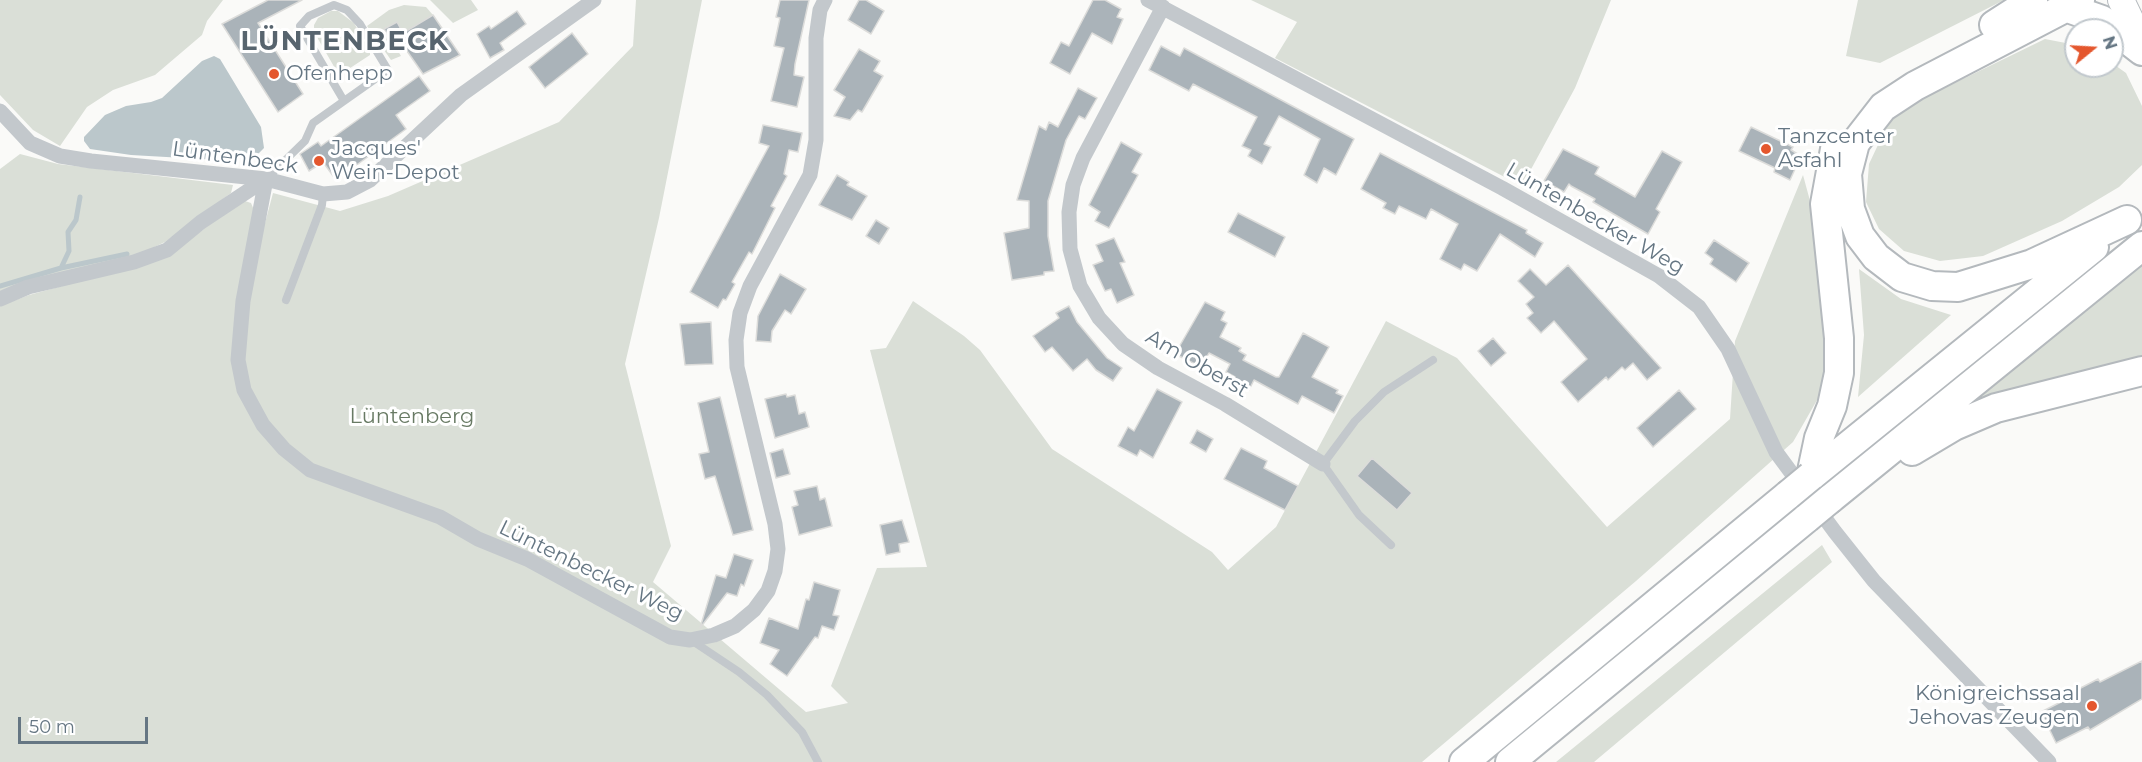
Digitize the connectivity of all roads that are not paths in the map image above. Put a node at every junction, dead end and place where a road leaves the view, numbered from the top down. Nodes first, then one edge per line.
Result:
1 (594, 0) edge
2 (825, 0) edge
3 (1148, 0) edge
4 (2033, 0) edge
5 (2121, 0) edge
6 (2073, 4) edge
7 (1163, 7) junction
8 (2142, 44) edge
9 (2142, 51) edge
10 (344, 101) junction
11 (0, 111) edge
12 (266, 179) junction
13 (323, 194) junction
14 (2137, 212) edge
15 (2142, 246) edge
16 (0, 299) edge
17 (286, 300) dead end
18 (1432, 360) dead end
19 (2136, 374) edge
20 (1323, 464) junction
21 (1811, 476) junction
22 (1830, 500) junction
23 (1391, 545) dead end
24 (690, 640) junction
25 (818, 762) edge
26 (1464, 762) edge
27 (1510, 762) edge
28 (2049, 762) edge

1 - 13 street, Lüntenbeck
2 - 24 street, Lüntenbecker Weg
3 - 7 street, Lüntenbecker Weg
4 - 21 highway
5 - 8 main road
6 - 9 highway
6 - 14 highway
7 - 20 street, Am Oberst
7 - 28 street, Lüntenbecker Weg
10 - 10 lane
10 - 12 lane
11 - 12 street, Lüntenbeck
12 - 13 street, Lüntenbeck
12 - 16 street
12 - 24 street, Lüntenbecker Weg
13 - 17 lane
14 - 21 highway
15 - 22 highway
18 - 20 lane
19 - 22 highway
20 - 23 lane
21 - 26 highway, bridge
22 - 27 highway, bridge
24 - 25 lane

